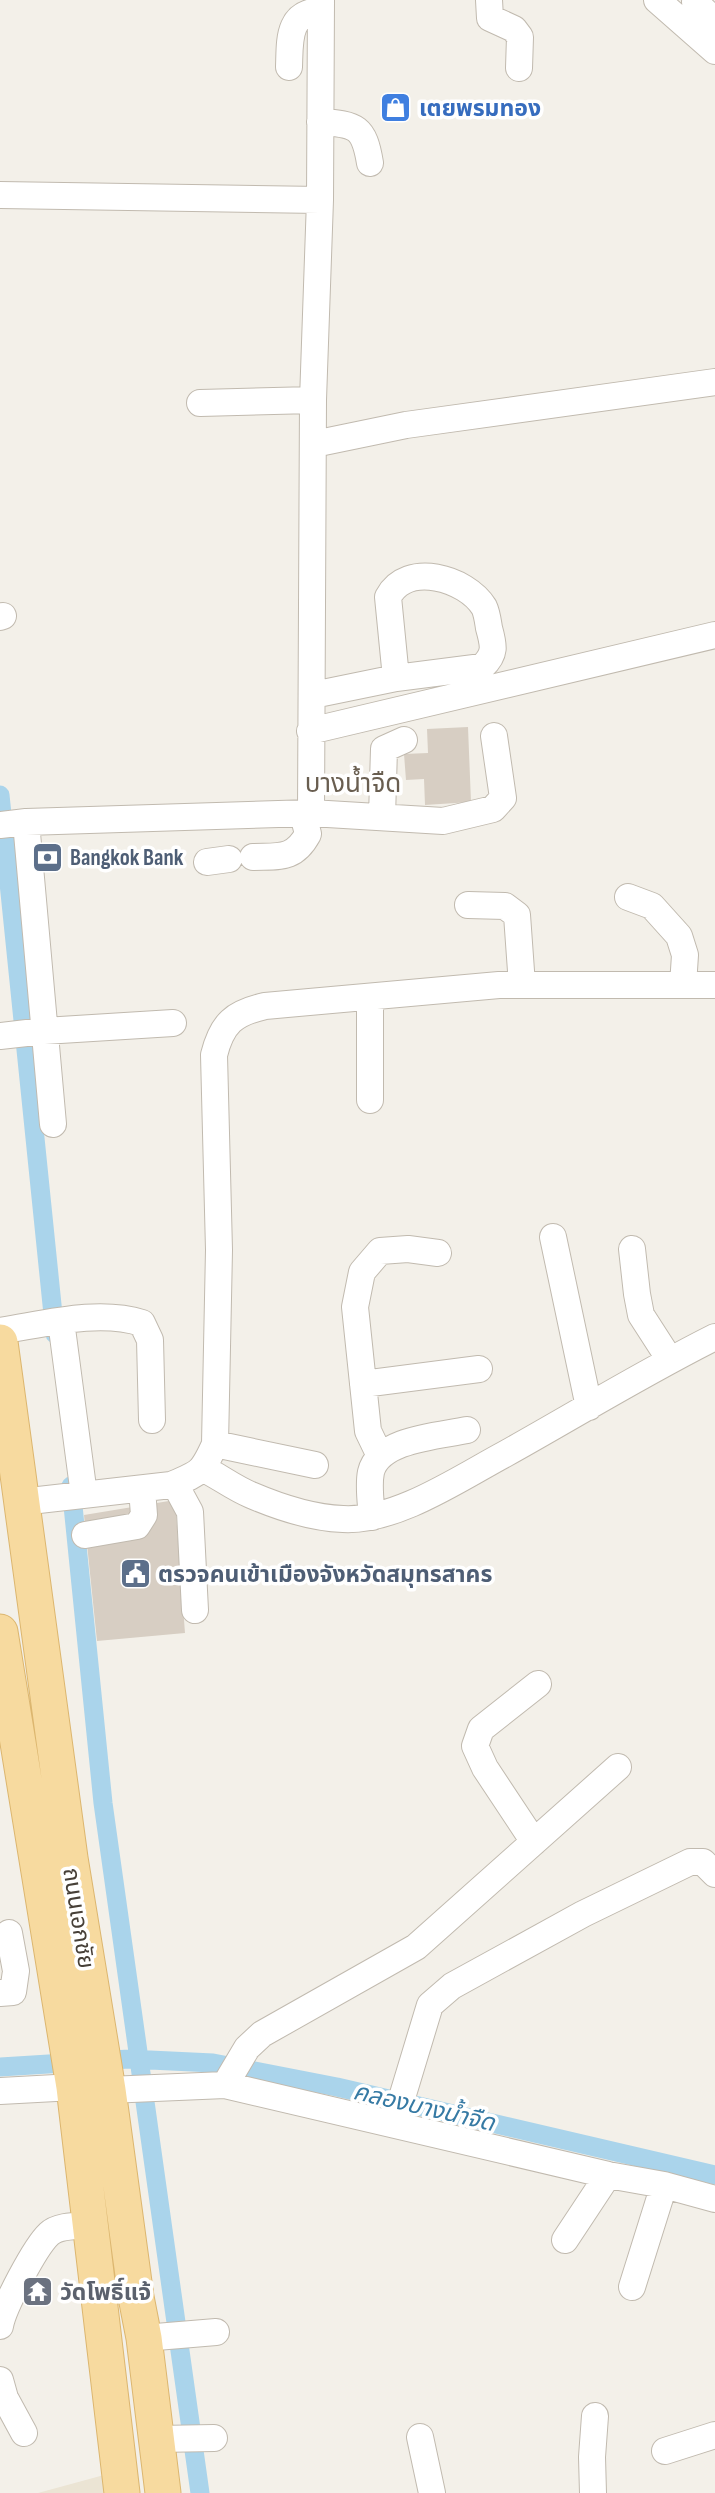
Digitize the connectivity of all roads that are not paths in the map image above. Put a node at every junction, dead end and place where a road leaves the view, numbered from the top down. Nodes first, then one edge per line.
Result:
1 (489, 0) edge
2 (657, 0) edge
3 (698, 1) edge
4 (321, 5) edge
5 (715, 21) edge
6 (715, 51) edge
7 (289, 67) dead end
8 (519, 68) dead end
9 (320, 122) junction
10 (370, 163) dead end
11 (0, 195) edge
12 (320, 200) junction
13 (715, 382) edge
14 (313, 400) junction
15 (200, 402) dead end
16 (314, 444) junction
17 (715, 635) edge
18 (396, 678) junction
19 (313, 695) junction
20 (310, 731) junction
21 (494, 736) dead end
22 (404, 740) dead end
23 (307, 813) junction
24 (382, 817) junction
25 (14, 824) edge
26 (230, 859) dead end
27 (628, 897) dead end
28 (468, 905) dead end
29 (522, 985) junction
30 (683, 985) junction
31 (715, 985) edge
32 (370, 997) junction
33 (173, 1023) dead end
34 (39, 1032) junction
35 (0, 1036) edge
36 (370, 1100) dead end
37 (52, 1124) dead end
38 (554, 1237) dead end
39 (632, 1249) dead end
40 (438, 1253) dead end
41 (36, 1328) edge
42 (0, 1331) edge
43 (715, 1337) edge
44 (670, 1360) junction
45 (479, 1369) dead end
46 (363, 1384) junction
47 (589, 1407) junction
48 (152, 1420) dead end
49 (467, 1430) dead end
50 (215, 1444) junction
51 (380, 1456) junction
52 (315, 1465) dead end
53 (204, 1469) junction
54 (171, 1485) junction
55 (142, 1489) junction
56 (74, 1496) junction
57 (30, 1501) junction
58 (372, 1517) junction
59 (85, 1535) dead end
60 (195, 1610) dead end
61 (0, 1632) edge
62 (538, 1684) dead end
63 (618, 1767) dead end
64 (534, 1842) junction
65 (715, 1874) edge
66 (48, 1926) junction
67 (5, 1934) edge
68 (0, 1993) edge
69 (79, 2018) junction
70 (227, 2079) junction
71 (96, 2082) junction
72 (0, 2091) edge
73 (395, 2120) junction
74 (608, 2175) junction
75 (664, 2185) junction
76 (715, 2199) edge
77 (91, 2225) junction
78 (565, 2240) dead end
79 (632, 2287) dead end
80 (0, 2326) edge
81 (0, 2379) edge
82 (594, 2416) dead end
83 (24, 2433) dead end
84 (715, 2435) edge
85 (421, 2437) dead end
86 (665, 2451) dead end
87 (122, 2493) edge
88 (163, 2493) edge
89 (432, 2493) edge
90 (593, 2493) edge

1 - 8 street
2 - 6 street
3 - 5 street
4 - 7 street
4 - 9 street
9 - 10 street
9 - 12 street
11 - 12 street
12 - 14 street
13 - 16 street
14 - 15 street
14 - 16 street
16 - 19 street
17 - 20 street
18 - 18 street
18 - 19 street
19 - 20 street
20 - 23 street
21 - 24 street
22 - 24 street
23 - 24 street
23 - 25 street
23 - 26 street
25 - 34 street
27 - 30 street
28 - 29 street
29 - 30 street
29 - 32 street
30 - 31 street
32 - 36 street
32 - 50 street
33 - 34 street
34 - 35 street
34 - 37 street
38 - 47 street
39 - 44 street
40 - 46 street
41 - 42 street
41 - 48 street
41 - 56 street
41 - 57 main road, ถนนเอกชัย
43 - 44 street
44 - 47 street
45 - 46 street
46 - 51 street
47 - 58 street
49 - 51 street
50 - 52 street
50 - 53 street
51 - 58 street
53 - 54 street
53 - 58 street
54 - 55 street
54 - 60 street
55 - 56 street
55 - 59 street
56 - 57 street
57 - 69 main road, ถนนเอกชัย
61 - 66 main road, ถนนเอกชัย
62 - 64 street
63 - 64 street
64 - 70 street
65 - 73 street
66 - 67 street
66 - 69 main road, ถนนเอกชัย
67 - 68 street
69 - 71 main road, ถนนเอกชัย
70 - 71 street
70 - 73 street
71 - 72 street
71 - 77 main road, ถนนเอกชัย
71 - 88 main road, ถนนเอกชัย
73 - 74 street
74 - 75 street
74 - 78 street
75 - 76 street
75 - 79 street
77 - 80 street
77 - 87 main road, ถนนเอกชัย
81 - 83 street
82 - 90 street
84 - 86 street
85 - 89 street

